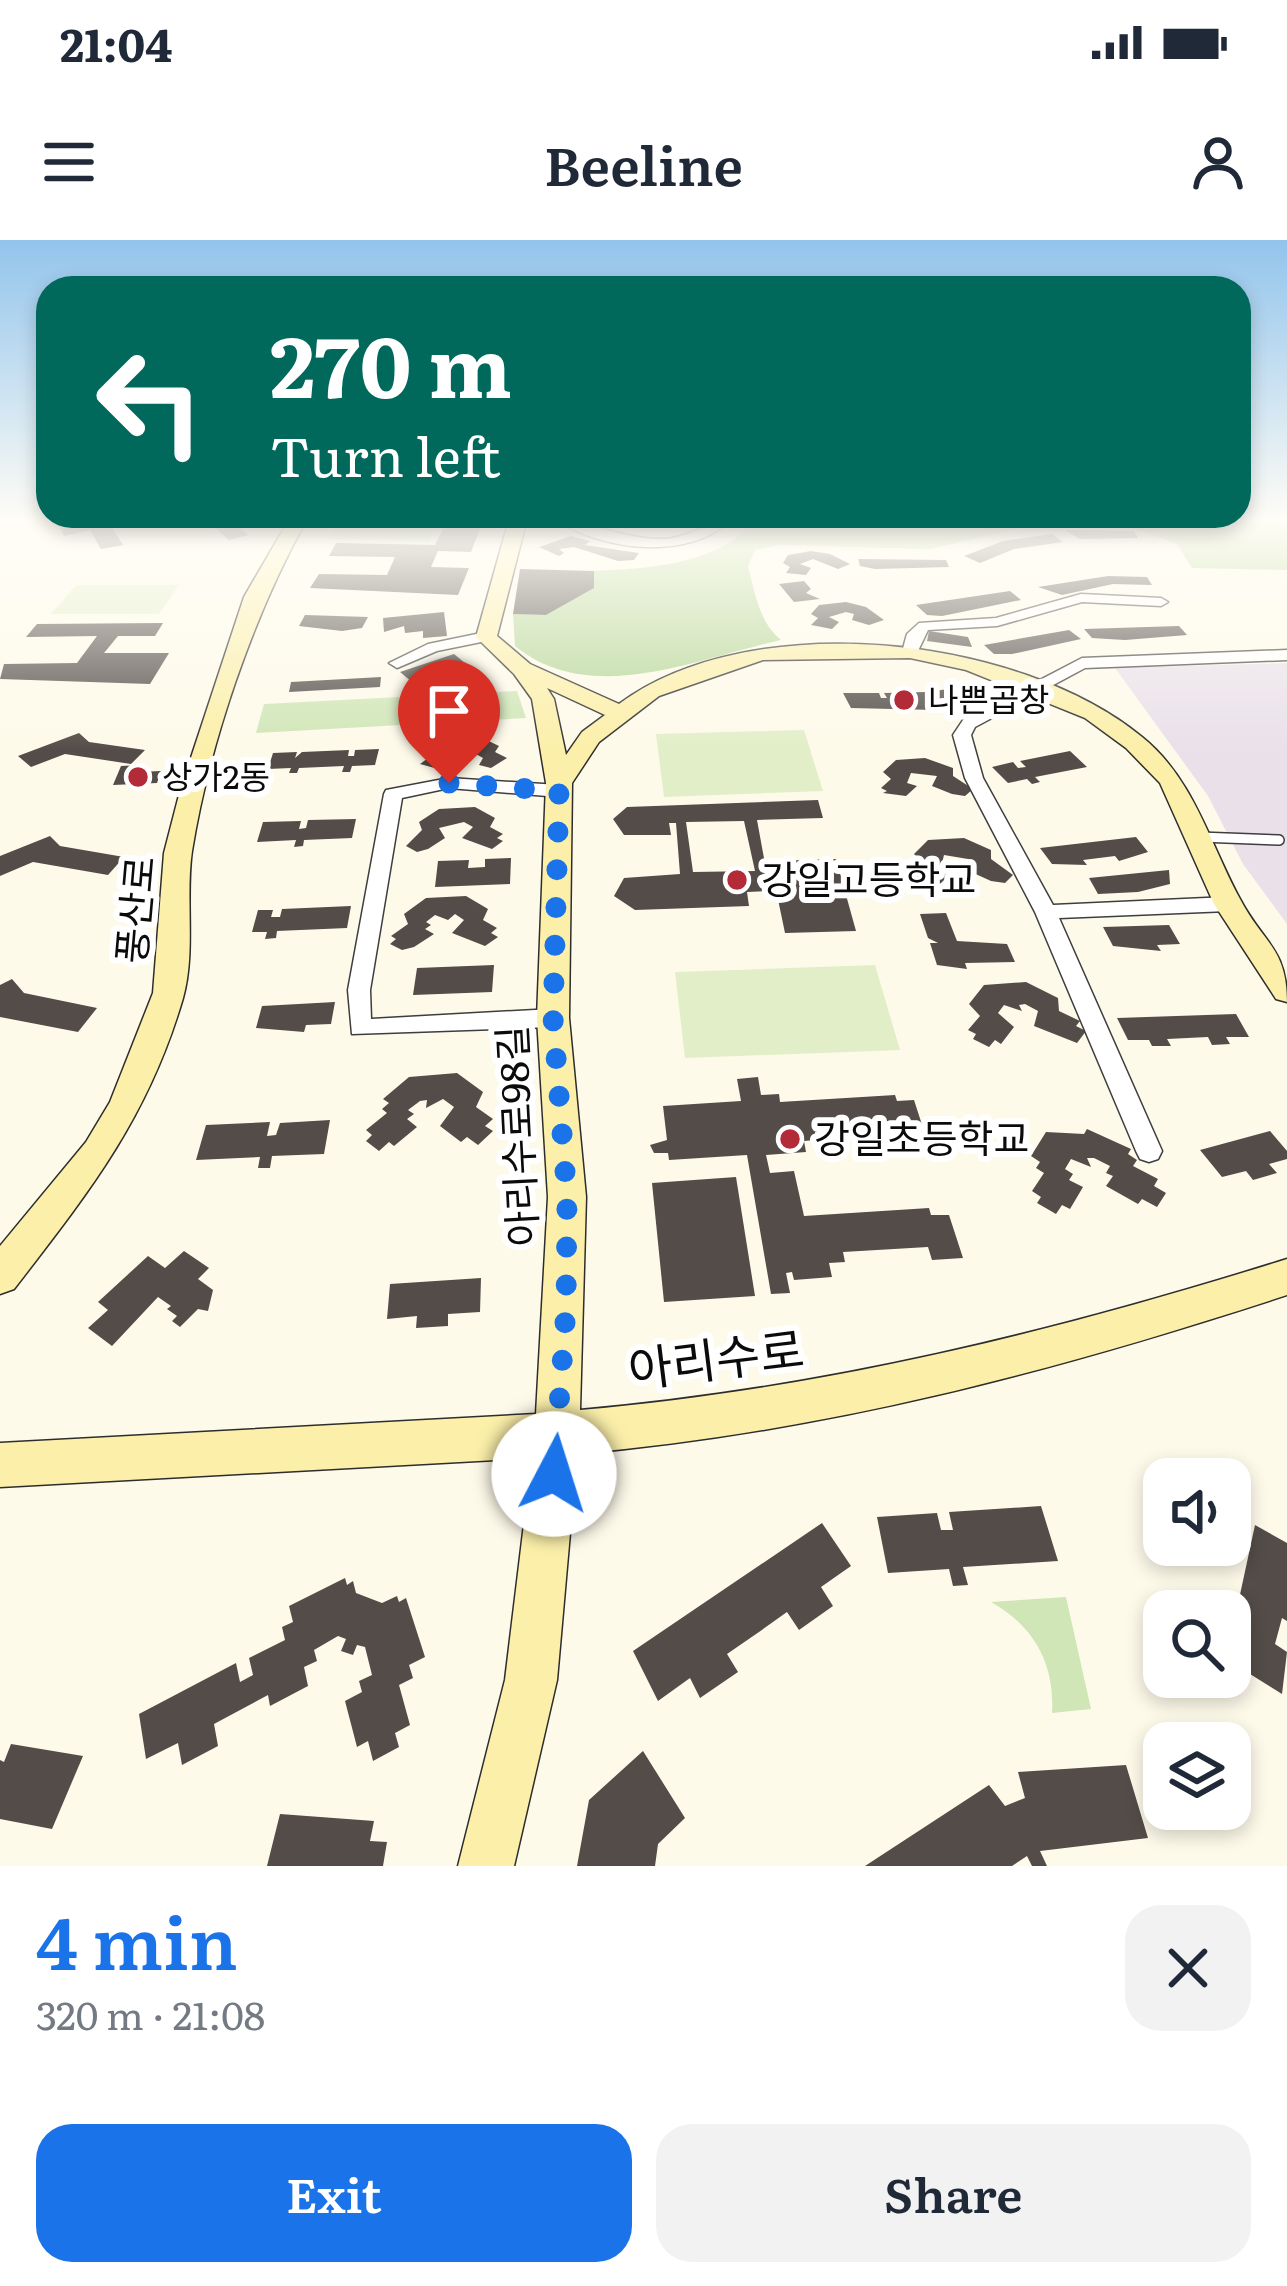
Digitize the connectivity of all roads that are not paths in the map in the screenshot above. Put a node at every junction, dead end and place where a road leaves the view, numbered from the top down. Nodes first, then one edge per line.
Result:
1 (253, 599) edge
2 (497, 599) edge
3 (1078, 599) edge
4 (1099, 599) edge
5 (1161, 602) dead end
6 (486, 637) junction
7 (910, 652) junction
8 (1287, 655) edge
9 (397, 663) dead end
10 (522, 669) junction
11 (685, 676) junction
12 (1039, 687) junction
13 (619, 712) junction
14 (559, 787) junction
15 (1198, 837) junction
16 (1279, 840) dead end
17 (1228, 904) junction
18 (1046, 912) junction
19 (1287, 991) edge
20 (553, 1018) junction
21 (1149, 1151) dead end
22 (0, 1276) edge
23 (1287, 1277) edge
24 (557, 1435) junction
25 (0, 1465) edge
26 (486, 1866) edge

1 - 22 street, 풍산로
2 - 6 street
3 - 7 street
4 - 5 street
6 - 9 street
6 - 10 street
7 - 11 street
7 - 12 street
8 - 12 street
10 - 11 street
10 - 13 street
10 - 14 street, 아리수로98길
11 - 13 street
12 - 15 street
12 - 18 street
13 - 14 street
14 - 20 street, 아리수로98길
14 - 20 street
15 - 16 lane
15 - 17 street
17 - 18 street
17 - 19 street
18 - 21 street
20 - 24 street, 아리수로98길
23 - 24 street, 아리수로
24 - 25 street, 아리수로
24 - 26 street, 아리수로98길

